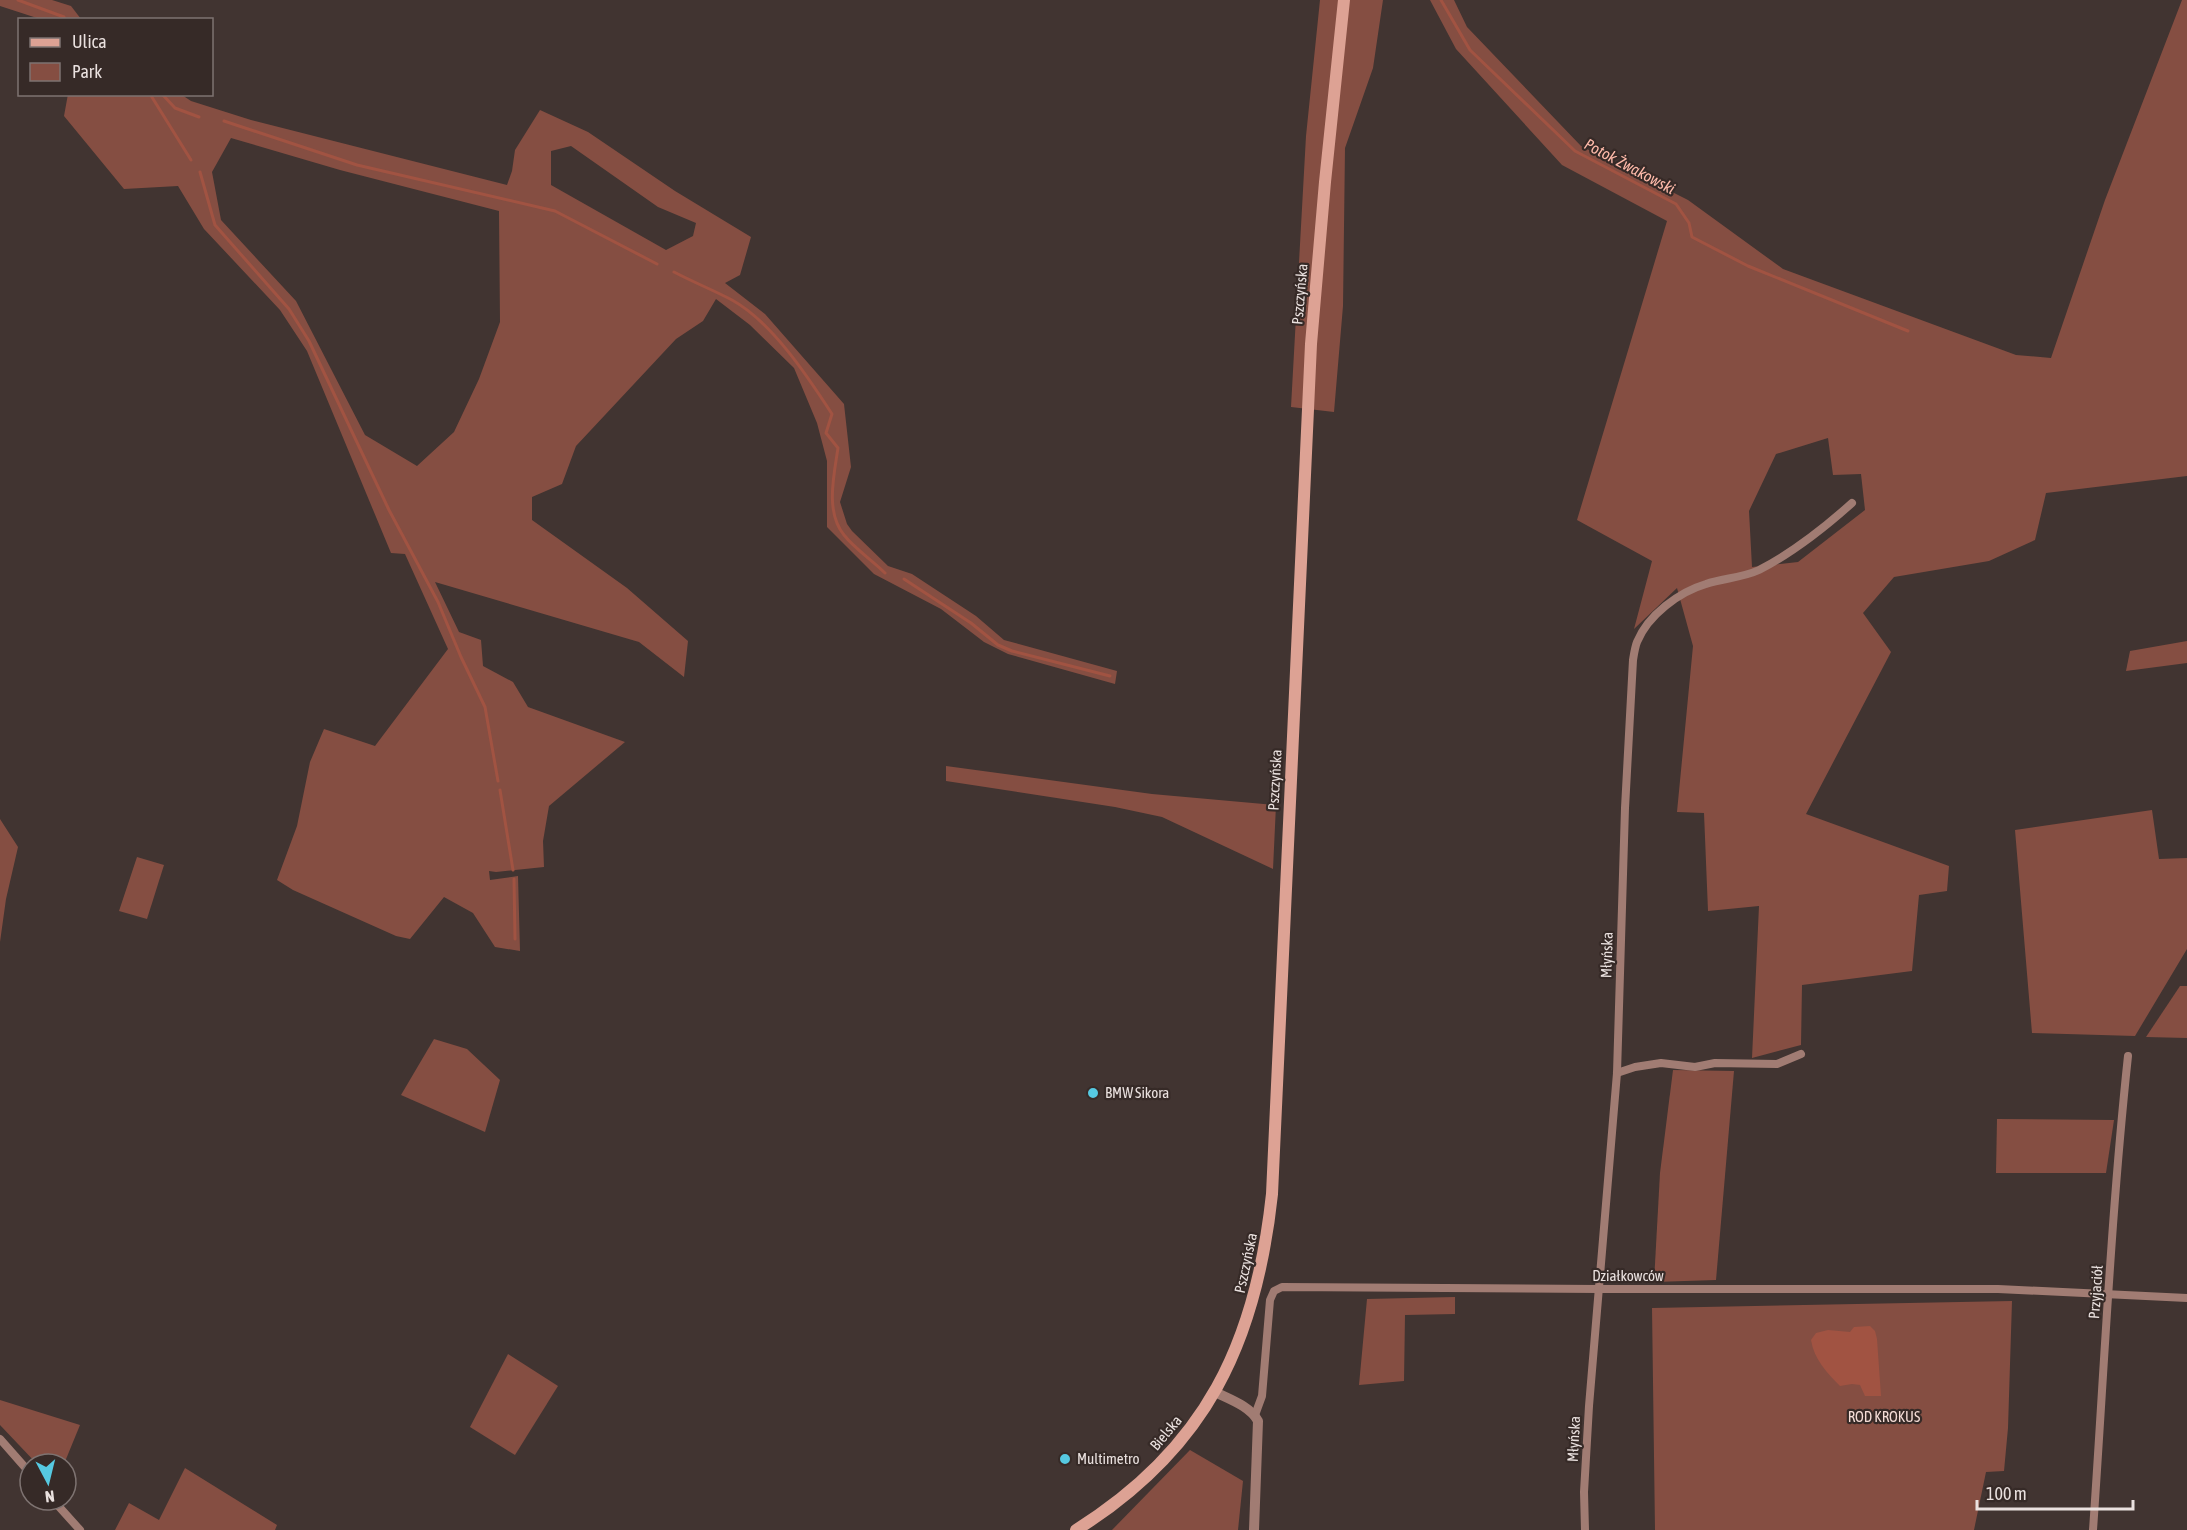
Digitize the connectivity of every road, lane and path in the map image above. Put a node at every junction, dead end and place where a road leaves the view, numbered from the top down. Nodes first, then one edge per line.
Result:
1 (1344, 0) edge
2 (1852, 504) dead end
3 (1801, 1054) dead end
4 (2128, 1056) dead end
5 (1617, 1073) junction
6 (1599, 1289) junction
7 (2110, 1294) junction
8 (2187, 1298) edge
9 (1215, 1392) junction
10 (1255, 1415) junction
11 (0, 1439) edge
12 (18, 1459) edge
13 (64, 1512) edge
14 (80, 1530) edge
15 (1076, 1530) edge
16 (1254, 1530) edge
17 (1585, 1530) edge
18 (2093, 1530) edge

1 - 9 main road, Pszczyńska
2 - 5 street, Młyńska
3 - 5 street
4 - 7 street, Przyjaciół
5 - 6 street, Młyńska
6 - 7 street, Działkowców
6 - 10 street, Działkowców
6 - 17 street, Młyńska
7 - 8 street, Działkowców
7 - 18 street, Przyjaciół
9 - 10 street
9 - 15 main road, Bielska
10 - 16 street
11 - 12 street
13 - 14 street

